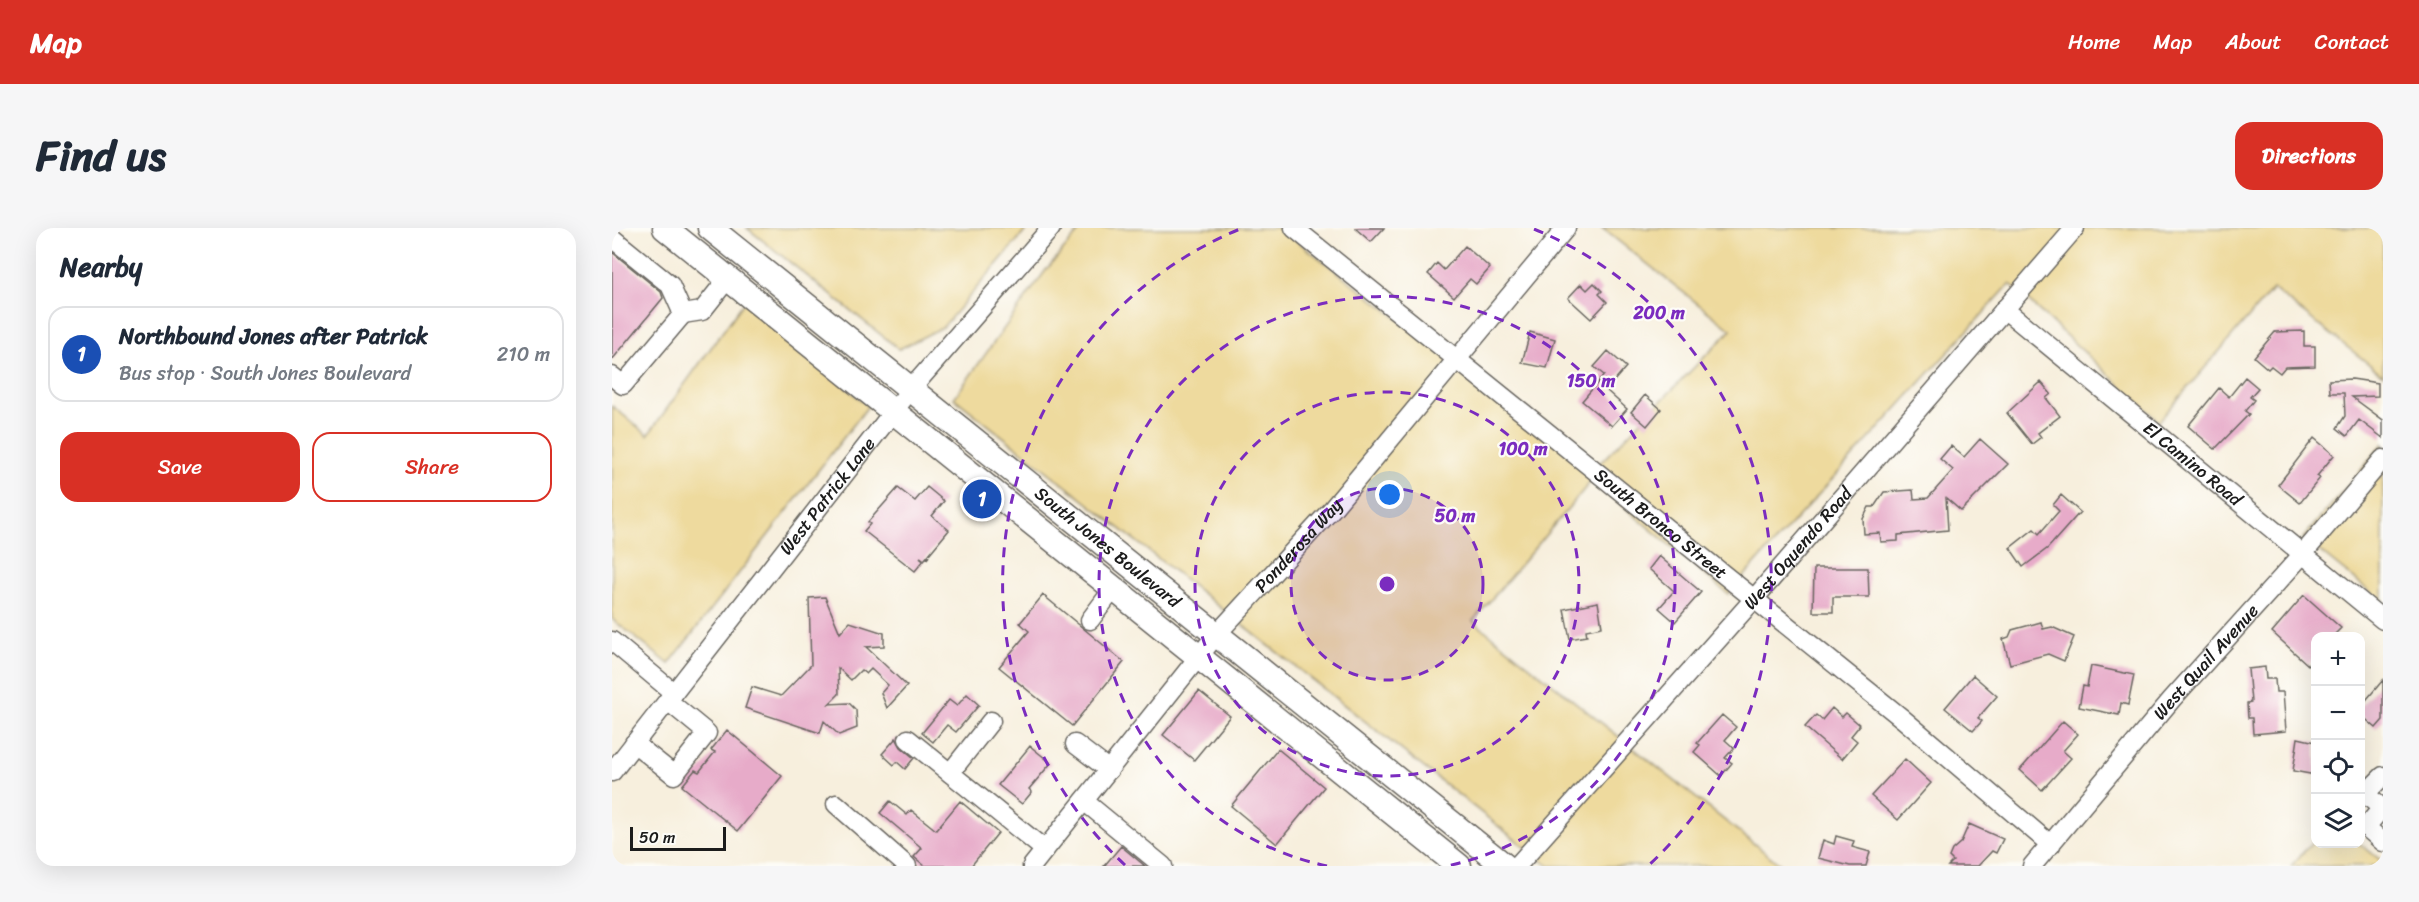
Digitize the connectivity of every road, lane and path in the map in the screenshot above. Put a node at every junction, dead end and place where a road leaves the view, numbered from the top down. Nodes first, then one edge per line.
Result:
1 (666, 228) edge
2 (710, 228) edge
3 (1051, 228) edge
4 (1294, 228) edge
5 (1566, 228) edge
6 (2074, 228) edge
7 (612, 238) edge
8 (728, 278) junction
9 (2004, 309) junction
10 (683, 314) junction
11 (1456, 358) junction
12 (612, 376) edge
13 (911, 389) junction
14 (894, 411) junction
15 (2383, 459) edge
16 (2302, 555) junction
17 (929, 556) dead end
18 (920, 557) dead end
19 (1114, 588) junction
20 (1755, 599) junction
21 (1090, 620) dead end
22 (2383, 620) edge
23 (1216, 635) junction
24 (612, 641) edge
25 (1199, 657) junction
26 (671, 697) junction
27 (991, 721) dead end
28 (908, 739) dead end
29 (634, 743) junction
30 (1075, 744) dead end
31 (1109, 770) junction
32 (612, 772) edge
33 (950, 773) junction
34 (2383, 776) edge
35 (1084, 801) junction
36 (836, 804) dead end
37 (2383, 842) edge
38 (2051, 845) junction
39 (1045, 850) junction
40 (907, 866) edge
41 (1032, 866) edge
42 (1163, 866) edge
43 (1460, 866) edge
44 (1505, 866) edge
45 (1517, 866) edge
46 (2032, 866) edge

1 - 8 main road, South Jones Boulevard
2 - 13 main road, South Jones Boulevard
3 - 13 street, West Patrick Lane
4 - 11 street, South Bronco Street
5 - 11 street, Ponderosa Way
6 - 9 street, West Oquendo Road
7 - 10 street
8 - 10 street
8 - 14 main road, South Jones Boulevard
9 - 16 street, El Camino Road
9 - 20 street, West Oquendo Road
10 - 12 street
11 - 20 street, South Bronco Street
11 - 23 street, Ponderosa Way
13 - 14 street, West Patrick Lane
13 - 23 main road, South Jones Boulevard
14 - 19 main road, South Jones Boulevard
14 - 26 street, West Patrick Lane
15 - 16 street, West Quail Avenue
16 - 22 street, El Camino Road
16 - 38 street, West Quail Avenue
17 - 18 path
19 - 21 street
19 - 25 main road, South Jones Boulevard
20 - 38 street, South Bronco Street
20 - 45 street, West Oquendo Road
23 - 25 street, Ponderosa Way
23 - 44 main road, South Jones Boulevard
24 - 26 street
25 - 31 street, Ponderosa Way
25 - 43 main road, South Jones Boulevard
26 - 29 street, West Patrick Lane
26 - 29 street
27 - 33 street
28 - 33 street
29 - 32 street, West Patrick Lane
30 - 31 street
31 - 35 street, Ponderosa Way
33 - 39 street
34 - 37 street
35 - 39 street, Ponderosa Way
35 - 42 street
36 - 40 street
38 - 46 street, West Quail Avenue
39 - 41 street, Ponderosa Way

